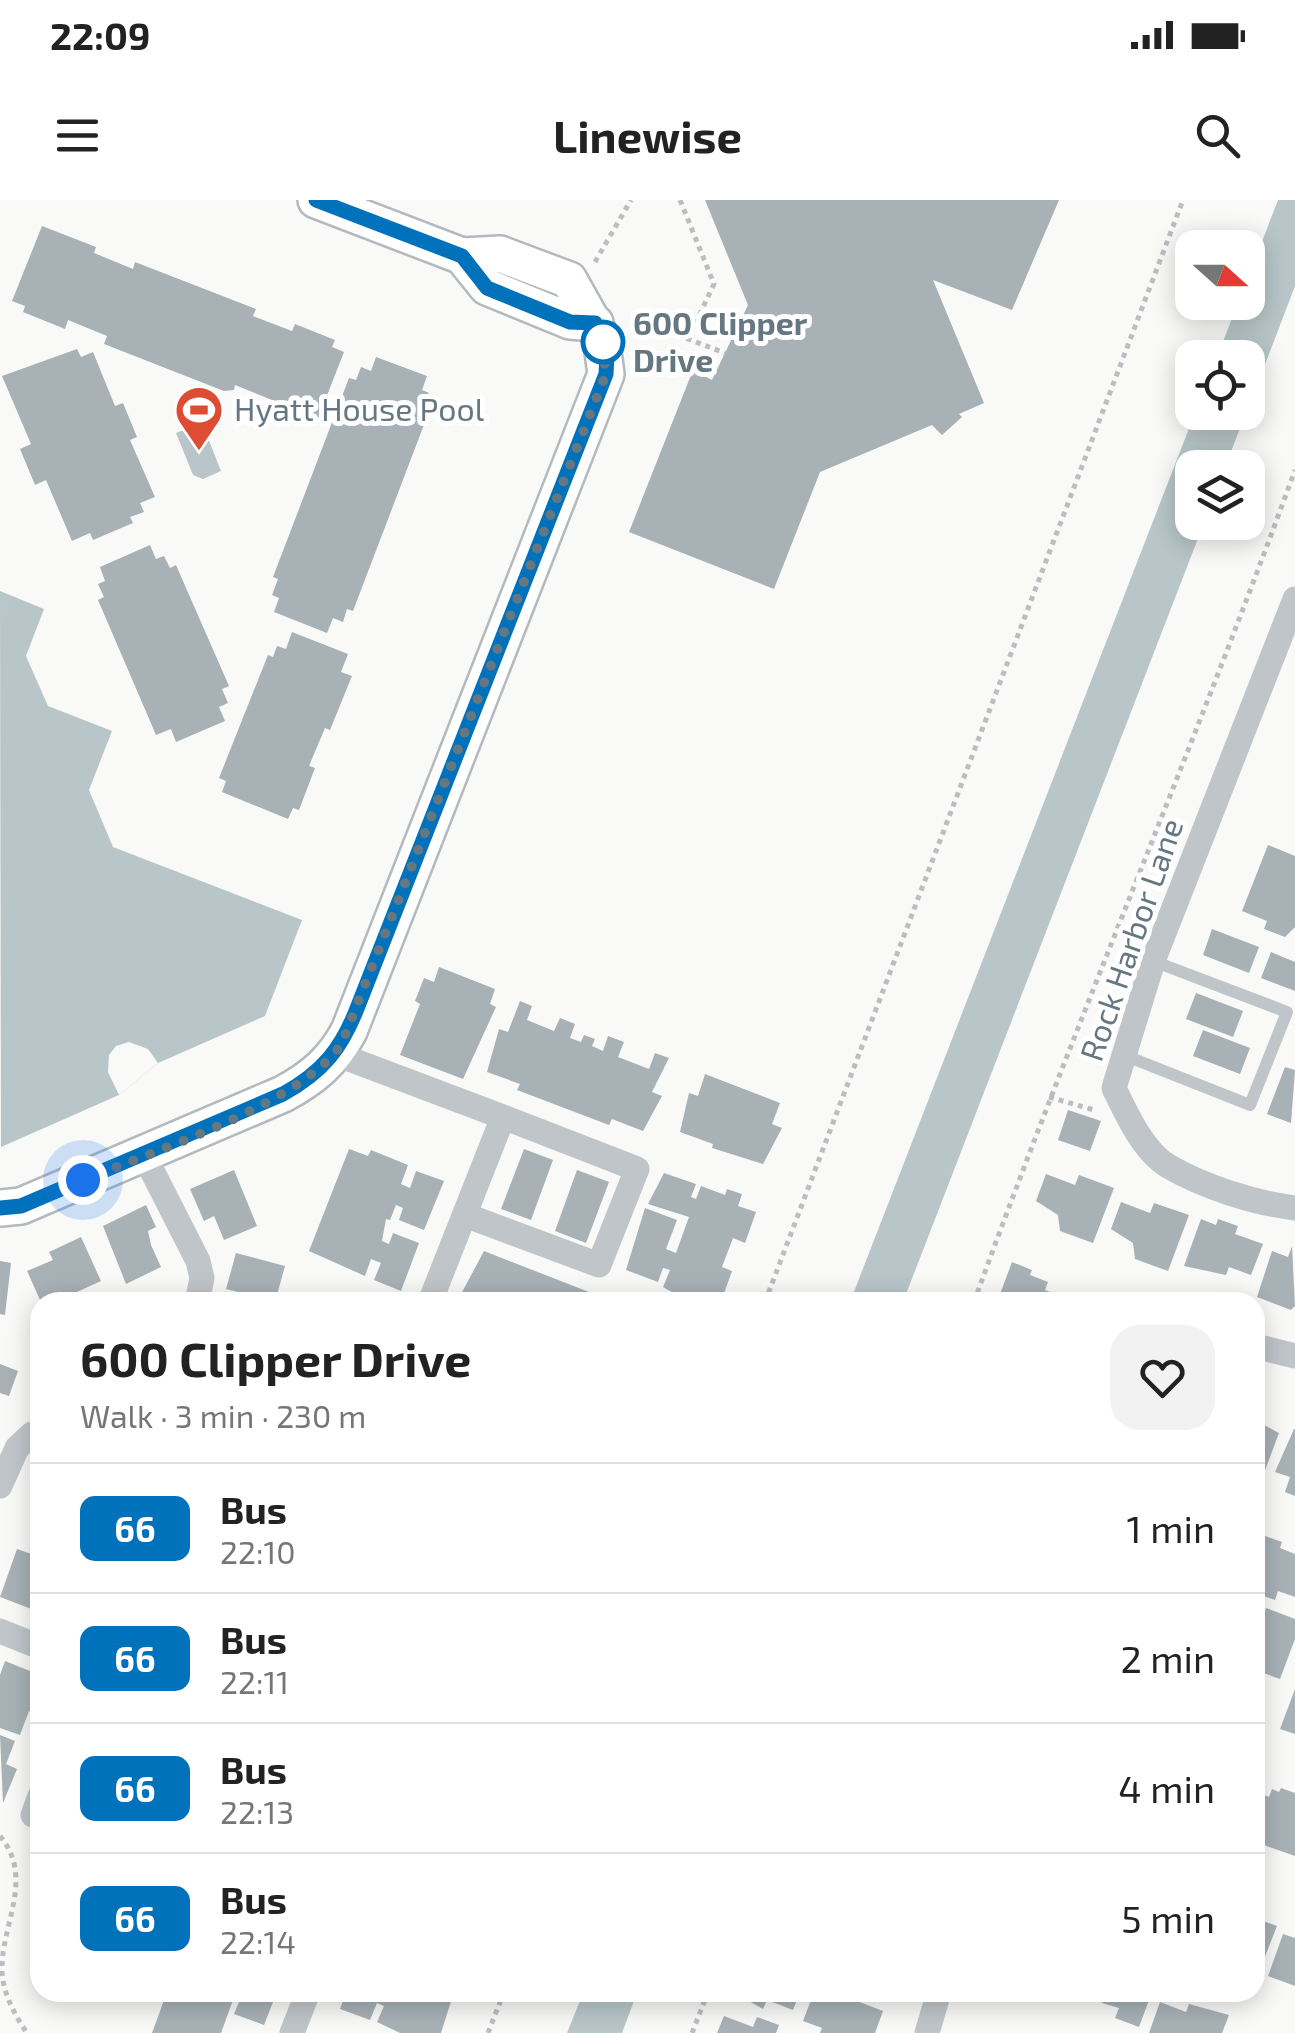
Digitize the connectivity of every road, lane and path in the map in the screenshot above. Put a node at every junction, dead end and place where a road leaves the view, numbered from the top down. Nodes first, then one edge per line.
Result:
1 (316, 200) edge
2 (631, 200) edge
3 (680, 200) edge
4 (1184, 200) edge
5 (590, 272) dead end
6 (725, 353) dead end
7 (1295, 470) edge
8 (1295, 599) edge
9 (1153, 961) junction
10 (336, 1054) junction
11 (1121, 1054) junction
12 (1049, 1097) junction
13 (503, 1117) junction
14 (1129, 1120) junction
15 (144, 1155) junction
16 (0, 1208) edge
17 (1295, 1208) edge
18 (465, 1215) junction
19 (198, 1292) edge
20 (434, 1292) edge
21 (769, 1292) edge
22 (978, 1292) edge
23 (1265, 1348) edge
24 (1295, 1356) edge
25 (30, 1436) edge
26 (0, 1486) edge
27 (0, 1631) edge
28 (30, 1643) edge
29 (0, 1836) edge
30 (1, 1960) edge
31 (304, 2002) edge
32 (500, 2002) edge
33 (704, 2002) edge
34 (936, 2002) edge
35 (26, 2033) edge
36 (292, 2033) edge
37 (488, 2033) edge
38 (692, 2033) edge
39 (927, 2033) edge

1 - 10 street
2 - 5 path
3 - 6 path
4 - 21 path
7 - 12 path
8 - 9 street, Rock Harbor Lane
9 - 11 street, Rock Harbor Lane
9 - 11 lane
10 - 13 street
10 - 15 street
11 - 14 street, Rock Harbor Lane
12 - 14 path
12 - 22 path
13 - 18 street
13 - 18 street
14 - 17 street, Rock Harbor Lane
15 - 16 street
15 - 19 street
18 - 20 street
23 - 24 street
25 - 26 street
27 - 28 street
29 - 30 path
30 - 35 path
31 - 36 street
32 - 37 path
33 - 38 path
34 - 39 street

